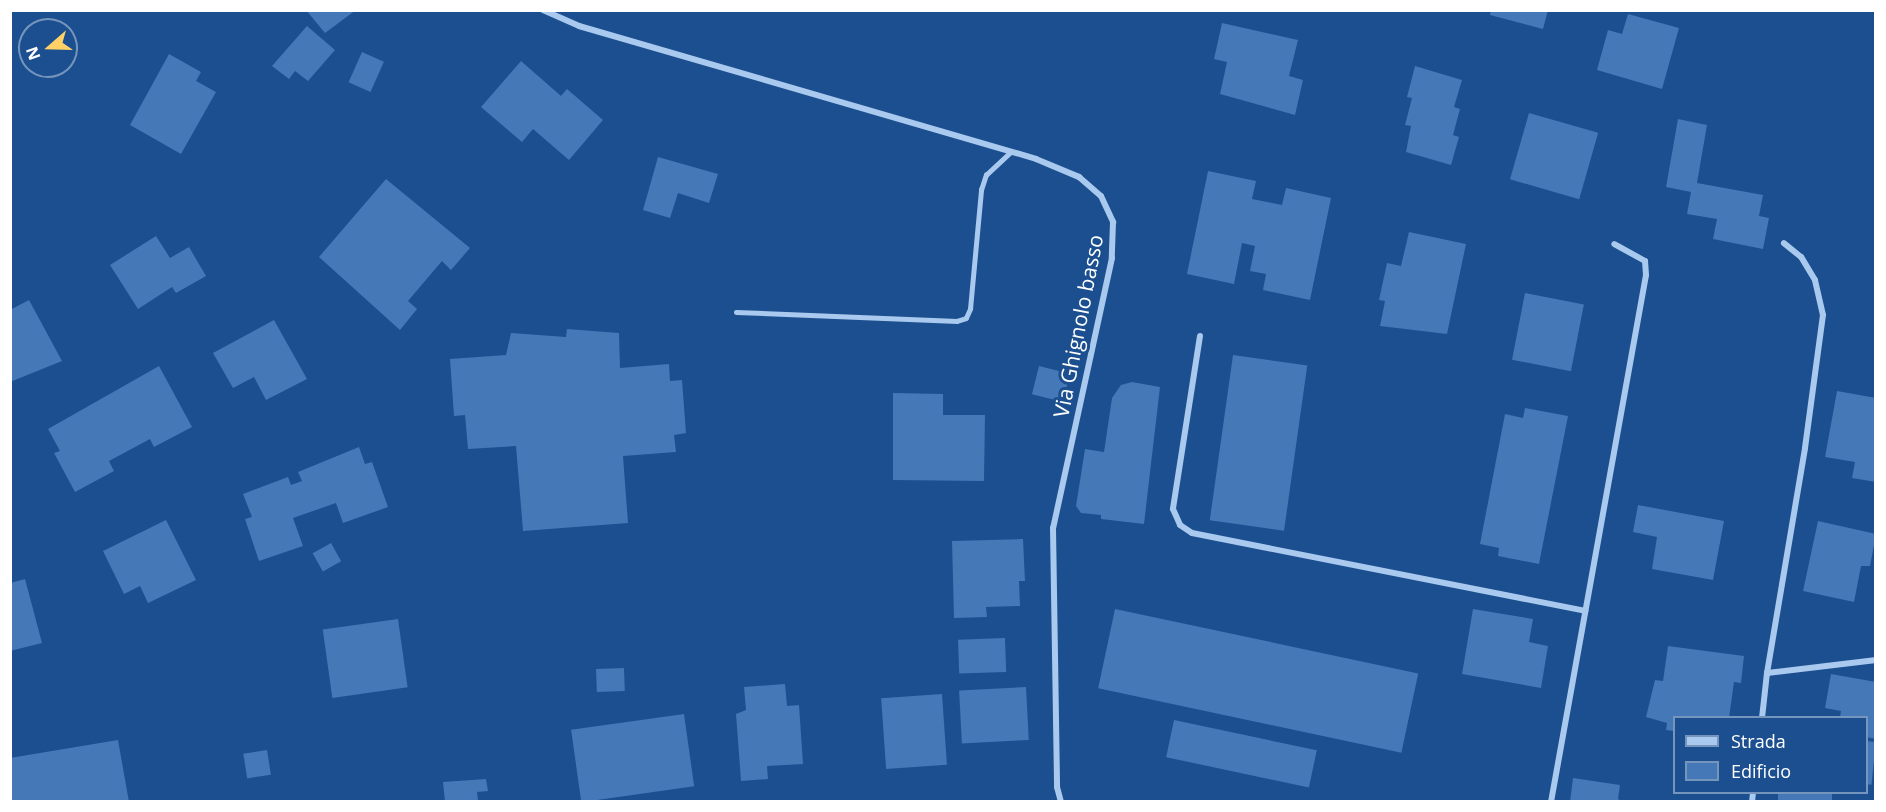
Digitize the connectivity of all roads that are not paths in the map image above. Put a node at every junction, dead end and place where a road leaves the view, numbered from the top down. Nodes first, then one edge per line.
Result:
1 (543, 10) edge
2 (1011, 152) junction
3 (1784, 243) dead end
4 (1614, 244) dead end
5 (736, 312) dead end
6 (1200, 336) dead end
7 (1585, 611) junction
8 (1875, 660) edge
9 (1767, 673) junction
10 (1762, 716) edge
11 (1061, 801) edge
12 (1551, 801) edge

1 - 2 street, Via Ghignolo basso
2 - 5 lane
2 - 11 street, Via Ghignolo basso
3 - 9 street
4 - 7 street
6 - 7 street
7 - 12 street
8 - 9 street
9 - 10 street

